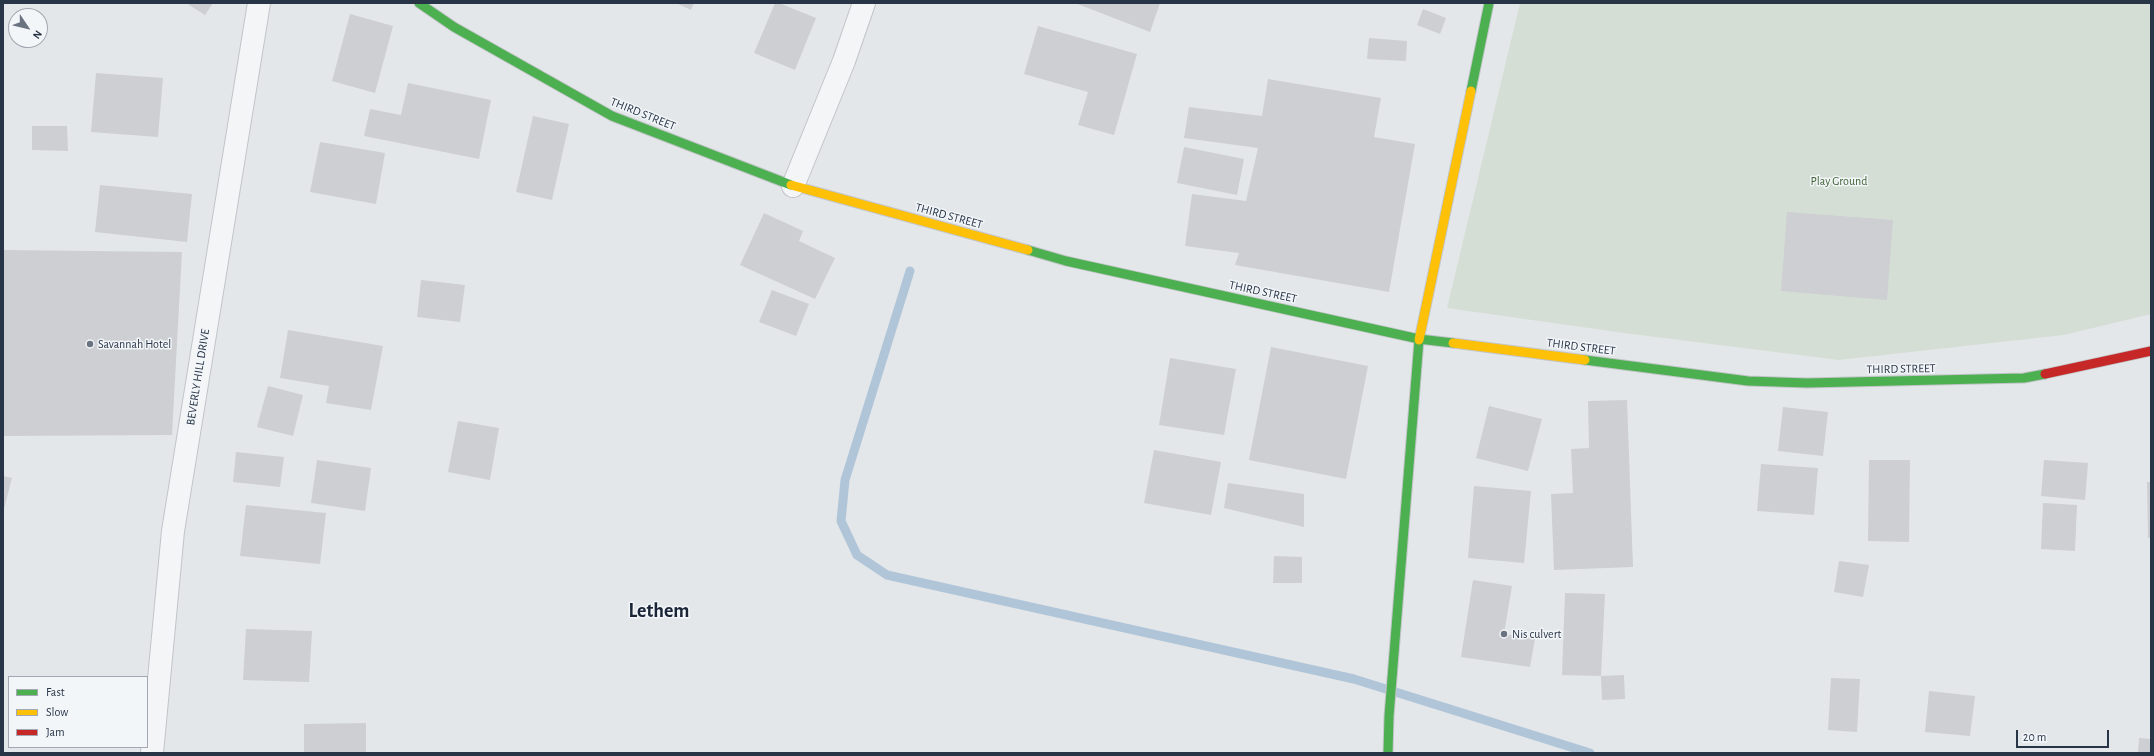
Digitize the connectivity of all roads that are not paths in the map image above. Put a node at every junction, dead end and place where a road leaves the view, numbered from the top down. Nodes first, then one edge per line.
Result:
1 (259, 3) edge
2 (419, 3) edge
3 (864, 3) edge
4 (1489, 3) edge
5 (793, 186) junction
6 (1419, 339) junction
7 (2151, 351) edge
8 (152, 753) edge
9 (1388, 753) edge

1 - 8 street, BEVERLY HILL DRIVE
2 - 5 street, THIRD STREET
3 - 5 street
4 - 6 street
5 - 6 street, THIRD STREET
6 - 7 street, THIRD STREET
6 - 9 street

